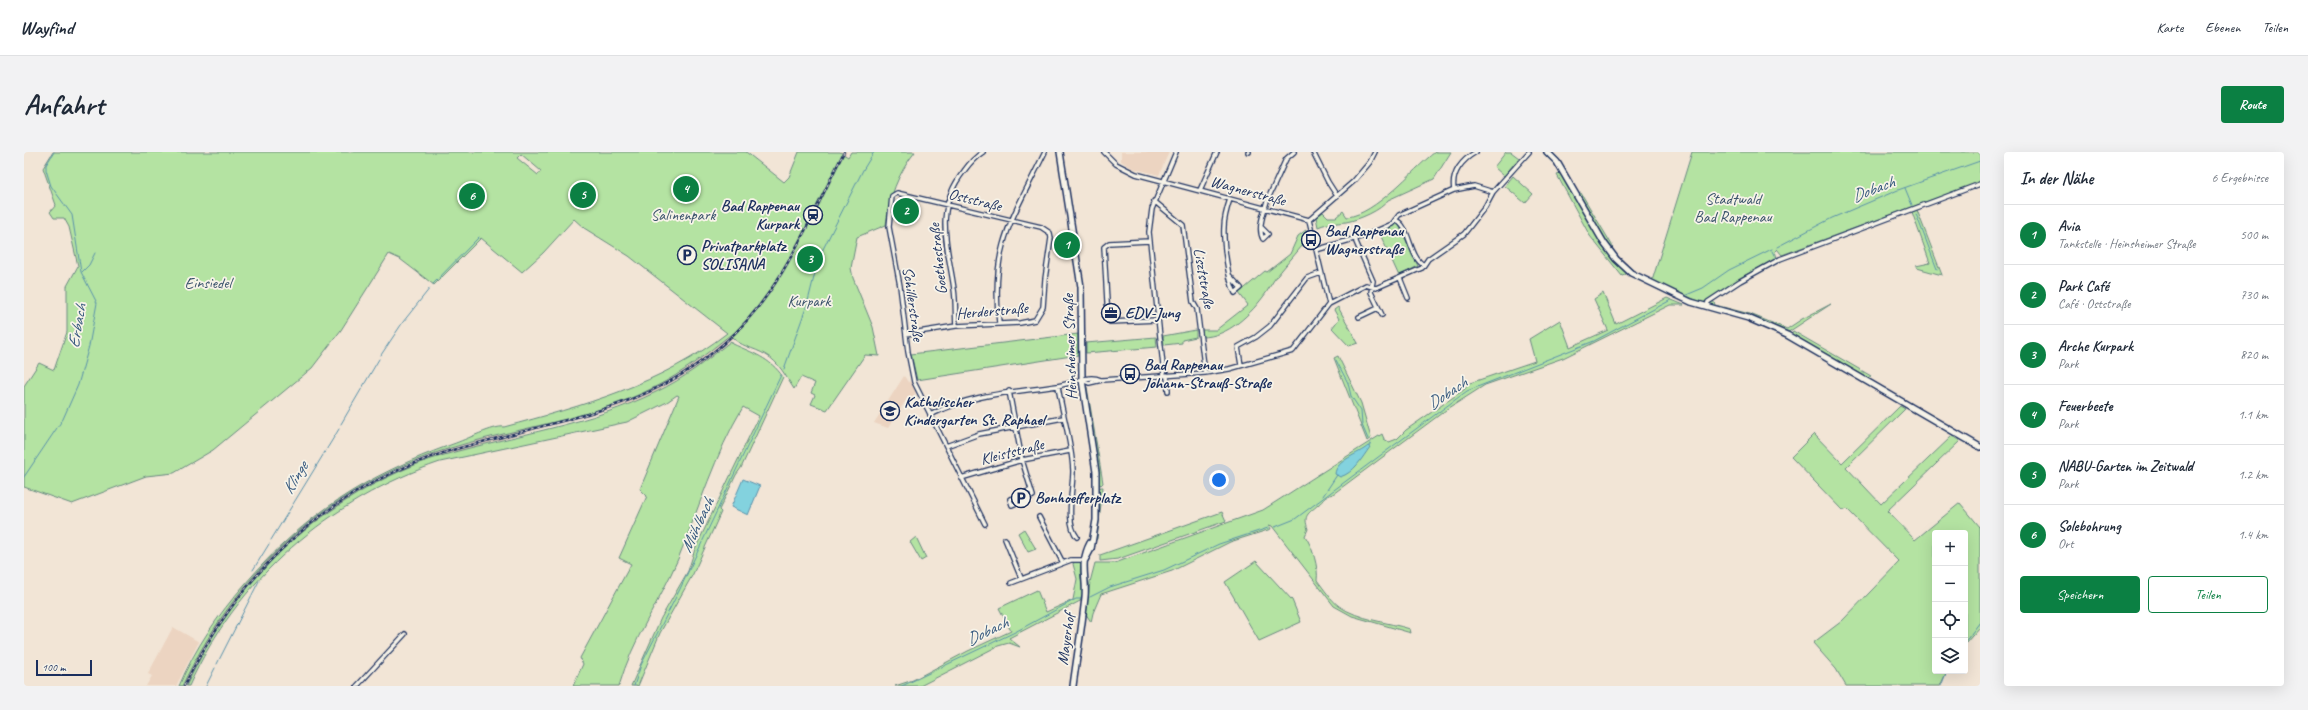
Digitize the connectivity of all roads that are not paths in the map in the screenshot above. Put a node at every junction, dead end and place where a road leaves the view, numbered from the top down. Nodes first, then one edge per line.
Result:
1 (981, 152) edge
2 (1045, 152) edge
3 (1060, 152) edge
4 (1104, 152) edge
5 (1176, 152) edge
6 (1217, 152) edge
7 (1294, 152) edge
8 (1313, 152) edge
9 (1374, 152) edge
10 (1476, 152) edge
11 (1529, 152) edge
12 (1547, 152) edge
13 (1162, 181) junction
14 (1980, 184) edge
15 (1200, 190) junction
16 (1454, 190) junction
17 (1494, 192) junction
18 (895, 194) joint
19 (1337, 196) junction
20 (1230, 199) junction
21 (1154, 201) junction
22 (946, 205) junction
23 (1265, 207) junction
24 (1309, 220) junction
25 (1396, 220) junction
26 (1010, 221) junction
27 (1261, 227) dead end
28 (1048, 231) joint
29 (1356, 238) junction
30 (1149, 241) junction
31 (1316, 250) junction
32 (1424, 264) junction
33 (1321, 273) junction
34 (1230, 276) dead end
35 (1400, 278) junction
36 (1372, 287) junction
37 (1408, 298) dead end
38 (1329, 304) junction
39 (1707, 307) junction
40 (1378, 308) junction
41 (1382, 316) dead end
42 (1359, 317) dead end
43 (1158, 320) junction
44 (999, 323) junction
45 (956, 326) junction
46 (906, 334) junction
47 (1241, 365) junction
48 (1205, 373) junction
49 (1165, 375) junction
50 (1082, 380) junction
51 (1058, 386) junction
52 (1009, 391) junction
53 (1168, 391) dead end
54 (930, 414) junction
55 (1063, 418) junction
56 (1015, 426) junction
57 (946, 446) junction
58 (1980, 447) edge
59 (1070, 451) junction
60 (1022, 460) junction
61 (961, 478) junction
62 (1031, 490) junction
63 (1039, 517) dead end
64 (985, 524) dead end
65 (1077, 536) dead end
66 (1005, 540) dead end
67 (1085, 560) junction
68 (1063, 563) junction
69 (1021, 578) junction
70 (1011, 583) dead end
71 (1085, 596) joint
72 (405, 634) dead end
73 (357, 686) edge
74 (1073, 686) edge

1 - 22 street, Goethestraße
2 - 26 street
3 - 50 street, Heinsheimer Straße
4 - 13 street, Wagnerstraße
5 - 13 street
6 - 15 street
7 - 23 street
8 - 19 street
9 - 19 street
10 - 16 street
11 - 17 street
12 - 39 street
13 - 15 street, Wagnerstraße
13 - 21 street
14 - 39 street
15 - 20 street, Wagnerstraße
16 - 17 street
16 - 25 street
17 - 32 street
18 - 22 street, Oststraße
18 - 46 street, Schillerstraße
19 - 24 street
20 - 23 street, Wagnerstraße
20 - 34 street
21 - 30 street
21 - 48 street, Lisztstraße
22 - 26 street, Oststraße
22 - 45 street, Goethestraße
23 - 24 street, Wagnerstraße
23 - 27 street
24 - 31 street
25 - 29 street
25 - 32 street
26 - 28 street, Oststraße
26 - 44 street
28 - 44 street, Herderstraße
29 - 31 street
29 - 36 street
30 - 43 street
30 - 43 street
31 - 33 street
32 - 35 street
33 - 38 street
33 - 47 street
35 - 36 street
35 - 37 street
36 - 38 street
36 - 40 street
38 - 47 street
39 - 58 street
40 - 41 street
40 - 42 street
43 - 49 street
44 - 45 street, Herderstraße
45 - 46 street, Herderstraße
46 - 54 street, Schillerstraße
47 - 48 street
48 - 49 street
49 - 50 street
49 - 53 street
50 - 51 street
50 - 67 street, Heinsheimer Straße
51 - 52 street
51 - 55 street
52 - 54 street
52 - 56 street
54 - 57 street, Schillerstraße
55 - 56 street
55 - 59 street
56 - 57 street
56 - 60 street
57 - 61 street, Schillerstraße
59 - 60 street, Kleiststraße
59 - 65 street
60 - 61 street, Kleiststraße
60 - 62 street
61 - 64 street, Schillerstraße
62 - 62 street
63 - 68 street
66 - 69 street
67 - 68 street
67 - 71 street, Heinsheimer Straße
68 - 69 street
69 - 70 street
71 - 74 street, Mayerhof
72 - 73 street

